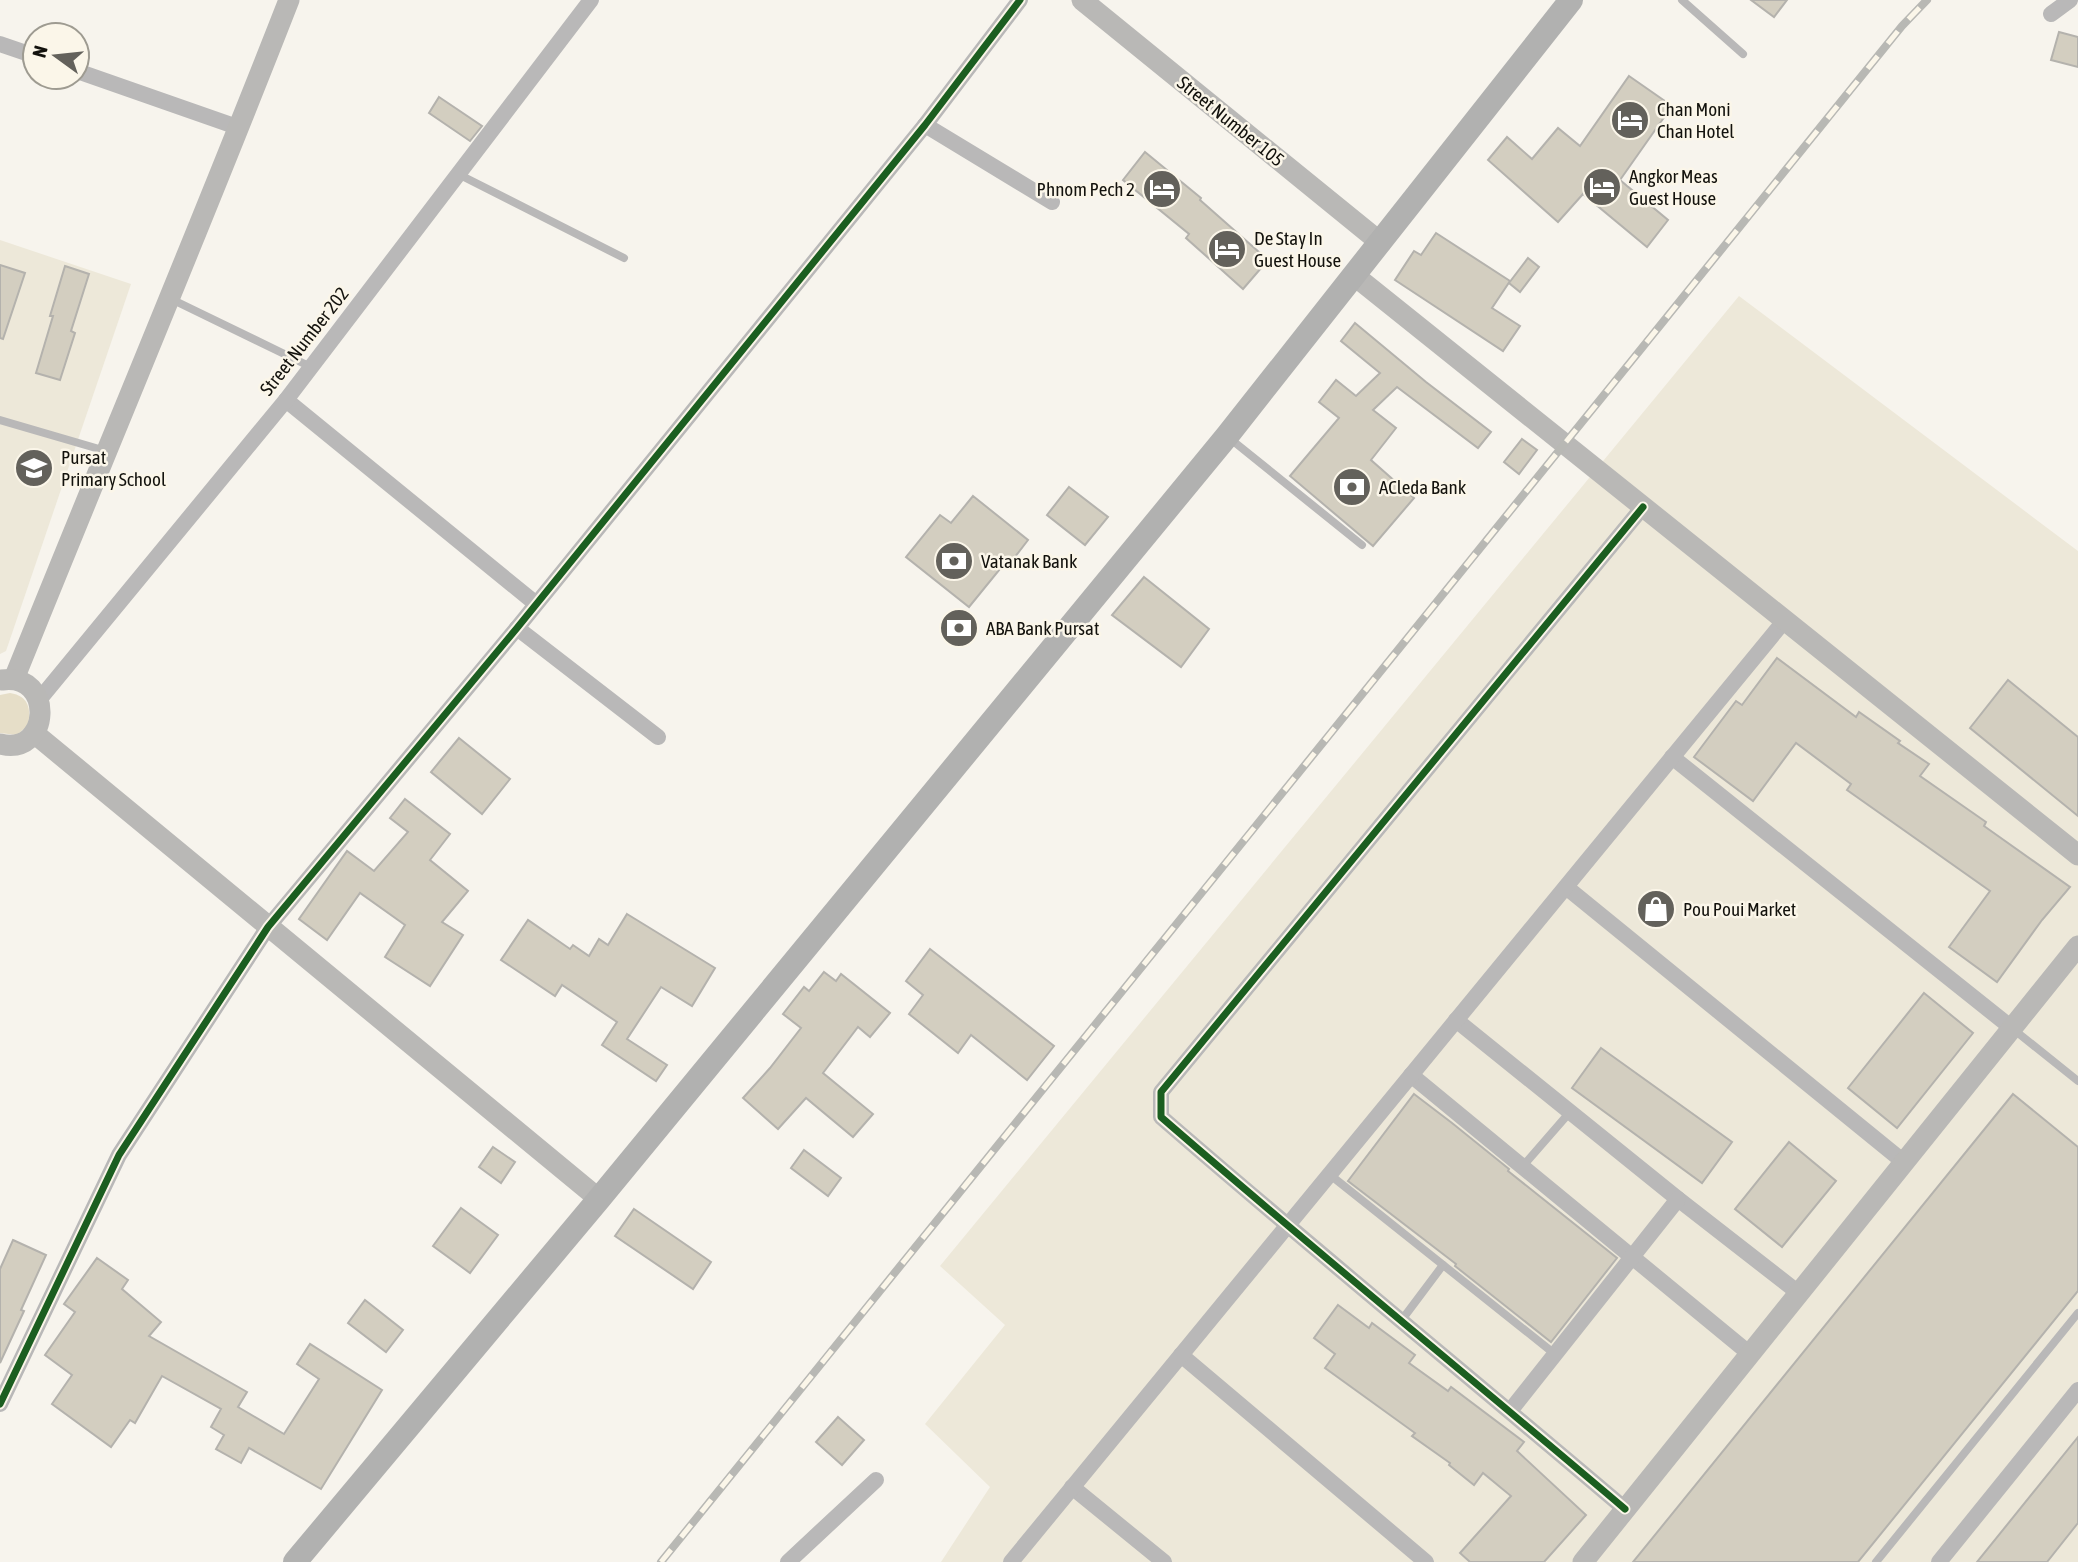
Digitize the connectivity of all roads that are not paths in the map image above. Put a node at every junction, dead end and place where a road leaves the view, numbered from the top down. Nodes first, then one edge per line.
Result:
1 (289, 0) edge
2 (592, 0) edge
3 (1020, 0) edge
4 (1082, 0) edge
5 (1570, 0) edge
6 (1682, 0) edge
7 (2070, 0) edge
8 (2051, 14) dead end
9 (0, 44) edge
10 (21, 51) edge
11 (1743, 54) dead end
12 (91, 76) edge
13 (925, 125) junction
14 (240, 128) junction
15 (458, 174) junction
16 (1052, 202) dead end
17 (1381, 243) junction
18 (624, 258) dead end
19 (1355, 276) junction
20 (169, 298) junction
21 (311, 367) junction
22 (286, 400) junction
23 (0, 420) edge
24 (1227, 436) junction
25 (106, 450) junction
26 (1643, 507) junction
27 (1363, 545) dead end
28 (536, 603) junction
29 (1785, 620) junction
30 (517, 628) junction
31 (7, 680) edge
32 (39, 700) junction
33 (34, 733) junction
34 (658, 737) dead end
35 (0, 744) edge
36 (1672, 757) junction
37 (2078, 855) edge
38 (1566, 887) junction
39 (268, 927) junction
40 (2076, 954) edge
41 (1456, 1020) junction
42 (2013, 1029) junction
43 (1411, 1075) junction
44 (2078, 1081) edge
45 (1570, 1112) junction
46 (1905, 1163) junction
47 (1522, 1167) junction
48 (1329, 1174) junction
49 (598, 1199) junction
50 (1678, 1199) junction
51 (1287, 1227) junction
52 (1633, 1258) junction
53 (1443, 1265) junction
54 (1800, 1294) junction
55 (2078, 1313) edge
56 (1401, 1321) junction
57 (1751, 1354) junction
58 (1556, 1355) junction
59 (1181, 1356) junction
60 (2078, 1390) edge
61 (0, 1404) edge
62 (1510, 1410) junction
63 (876, 1480) dead end
64 (1072, 1487) junction
65 (1625, 1509) junction
66 (295, 1562) edge
67 (788, 1562) edge
68 (1011, 1562) edge
69 (1164, 1562) edge
70 (1426, 1562) edge
71 (1583, 1562) edge
72 (1876, 1562) edge
73 (1939, 1562) edge

1 - 14 street
2 - 15 street, Street Number 202
3 - 13 street
4 - 17 street, Street Number 105
5 - 17 main road
6 - 11 lane
7 - 8 street
9 - 10 street
12 - 14 street
13 - 16 street
13 - 28 street
14 - 20 street
15 - 18 lane
15 - 21 street, Street Number 202
17 - 19 main road
19 - 24 main road
19 - 26 street
20 - 21 lane
20 - 25 street
21 - 22 street, Street Number 202
22 - 28 street
22 - 32 street, Street Number 202
23 - 25 lane
24 - 27 lane
24 - 49 main road
25 - 31 street
26 - 29 street
26 - 51 street
28 - 30 street
29 - 36 street
29 - 37 street
30 - 34 street
30 - 39 street
31 - 32 street
32 - 33 street
33 - 35 street
33 - 39 street
36 - 38 street
36 - 42 street
38 - 41 street
38 - 46 street
39 - 49 street
39 - 61 street
40 - 42 street
41 - 43 street
41 - 45 street
42 - 44 lane
42 - 46 street
43 - 47 street
43 - 48 street
45 - 47 lane
45 - 50 street
46 - 54 street
47 - 52 street
48 - 51 street
48 - 53 lane
49 - 66 main road
50 - 52 street
50 - 54 street
51 - 56 street
51 - 59 street
52 - 57 street
52 - 58 street
53 - 56 lane
53 - 58 lane
54 - 57 street
55 - 72 lane
56 - 62 street
57 - 65 street
58 - 62 street
59 - 64 street
59 - 70 street
60 - 73 street
62 - 65 street
63 - 67 street
64 - 68 street
64 - 69 street
65 - 71 street

